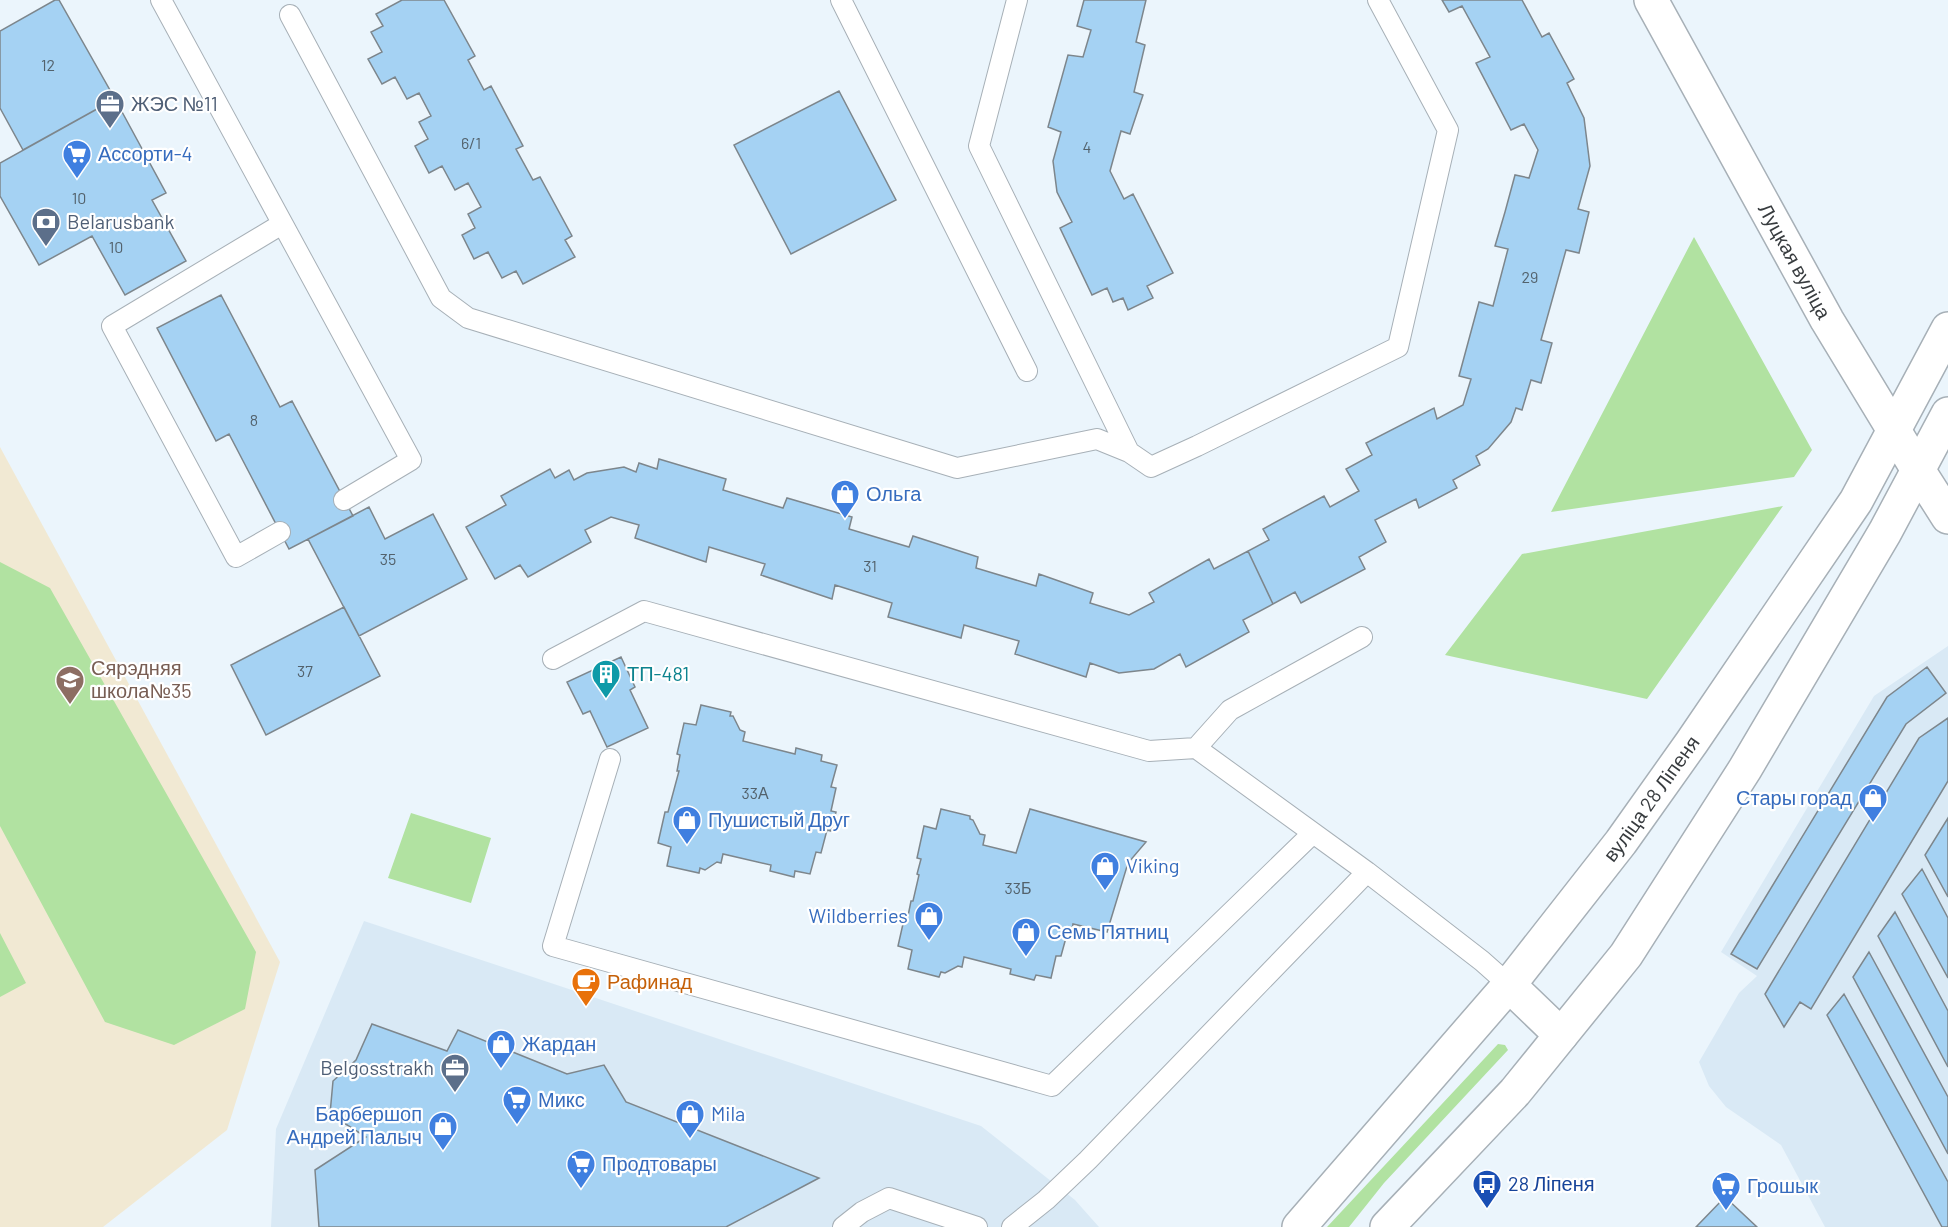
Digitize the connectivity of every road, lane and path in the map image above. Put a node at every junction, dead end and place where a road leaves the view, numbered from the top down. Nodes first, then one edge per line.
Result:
1 (161, 0) edge
2 (841, 0) edge
3 (1017, 0) edge
4 (1378, 0) edge
5 (1651, 0) edge
6 (290, 15) dead end
7 (282, 224) junction
8 (1948, 329) edge
9 (1027, 371) dead end
10 (1948, 414) edge
11 (1893, 430) junction
12 (1129, 452) junction
13 (1918, 470) junction
14 (344, 500) dead end
15 (1948, 517) edge
16 (280, 532) dead end
17 (1362, 637) dead end
18 (552, 659) dead end
19 (1196, 748) junction
20 (610, 759) dead end
21 (1313, 833) junction
22 (1367, 872) junction
23 (1509, 985) junction
24 (1561, 1035) junction
25 (843, 1227) edge
26 (977, 1227) edge
27 (1012, 1227) edge
28 (1299, 1227) edge
29 (1387, 1227) edge

1 - 7 lane
2 - 9 lane
3 - 12 lane
4 - 12 lane
5 - 11 main road, Луцкая вуліца
6 - 12 lane
7 - 14 lane
7 - 16 lane
8 - 11 main road, вуліца 28 Ліпеня
10 - 13 main road
11 - 13 main road, Луцкая вуліца
11 - 23 main road, вуліца 28 Ліпеня
13 - 15 main road, Луцкая вуліца
13 - 24 main road
17 - 19 lane
18 - 19 lane
19 - 21 lane
20 - 21 lane
21 - 22 lane
22 - 23 lane
22 - 27 lane
23 - 24 main road
23 - 28 main road, вуліца 28 Ліпеня
24 - 29 main road
25 - 26 lane

